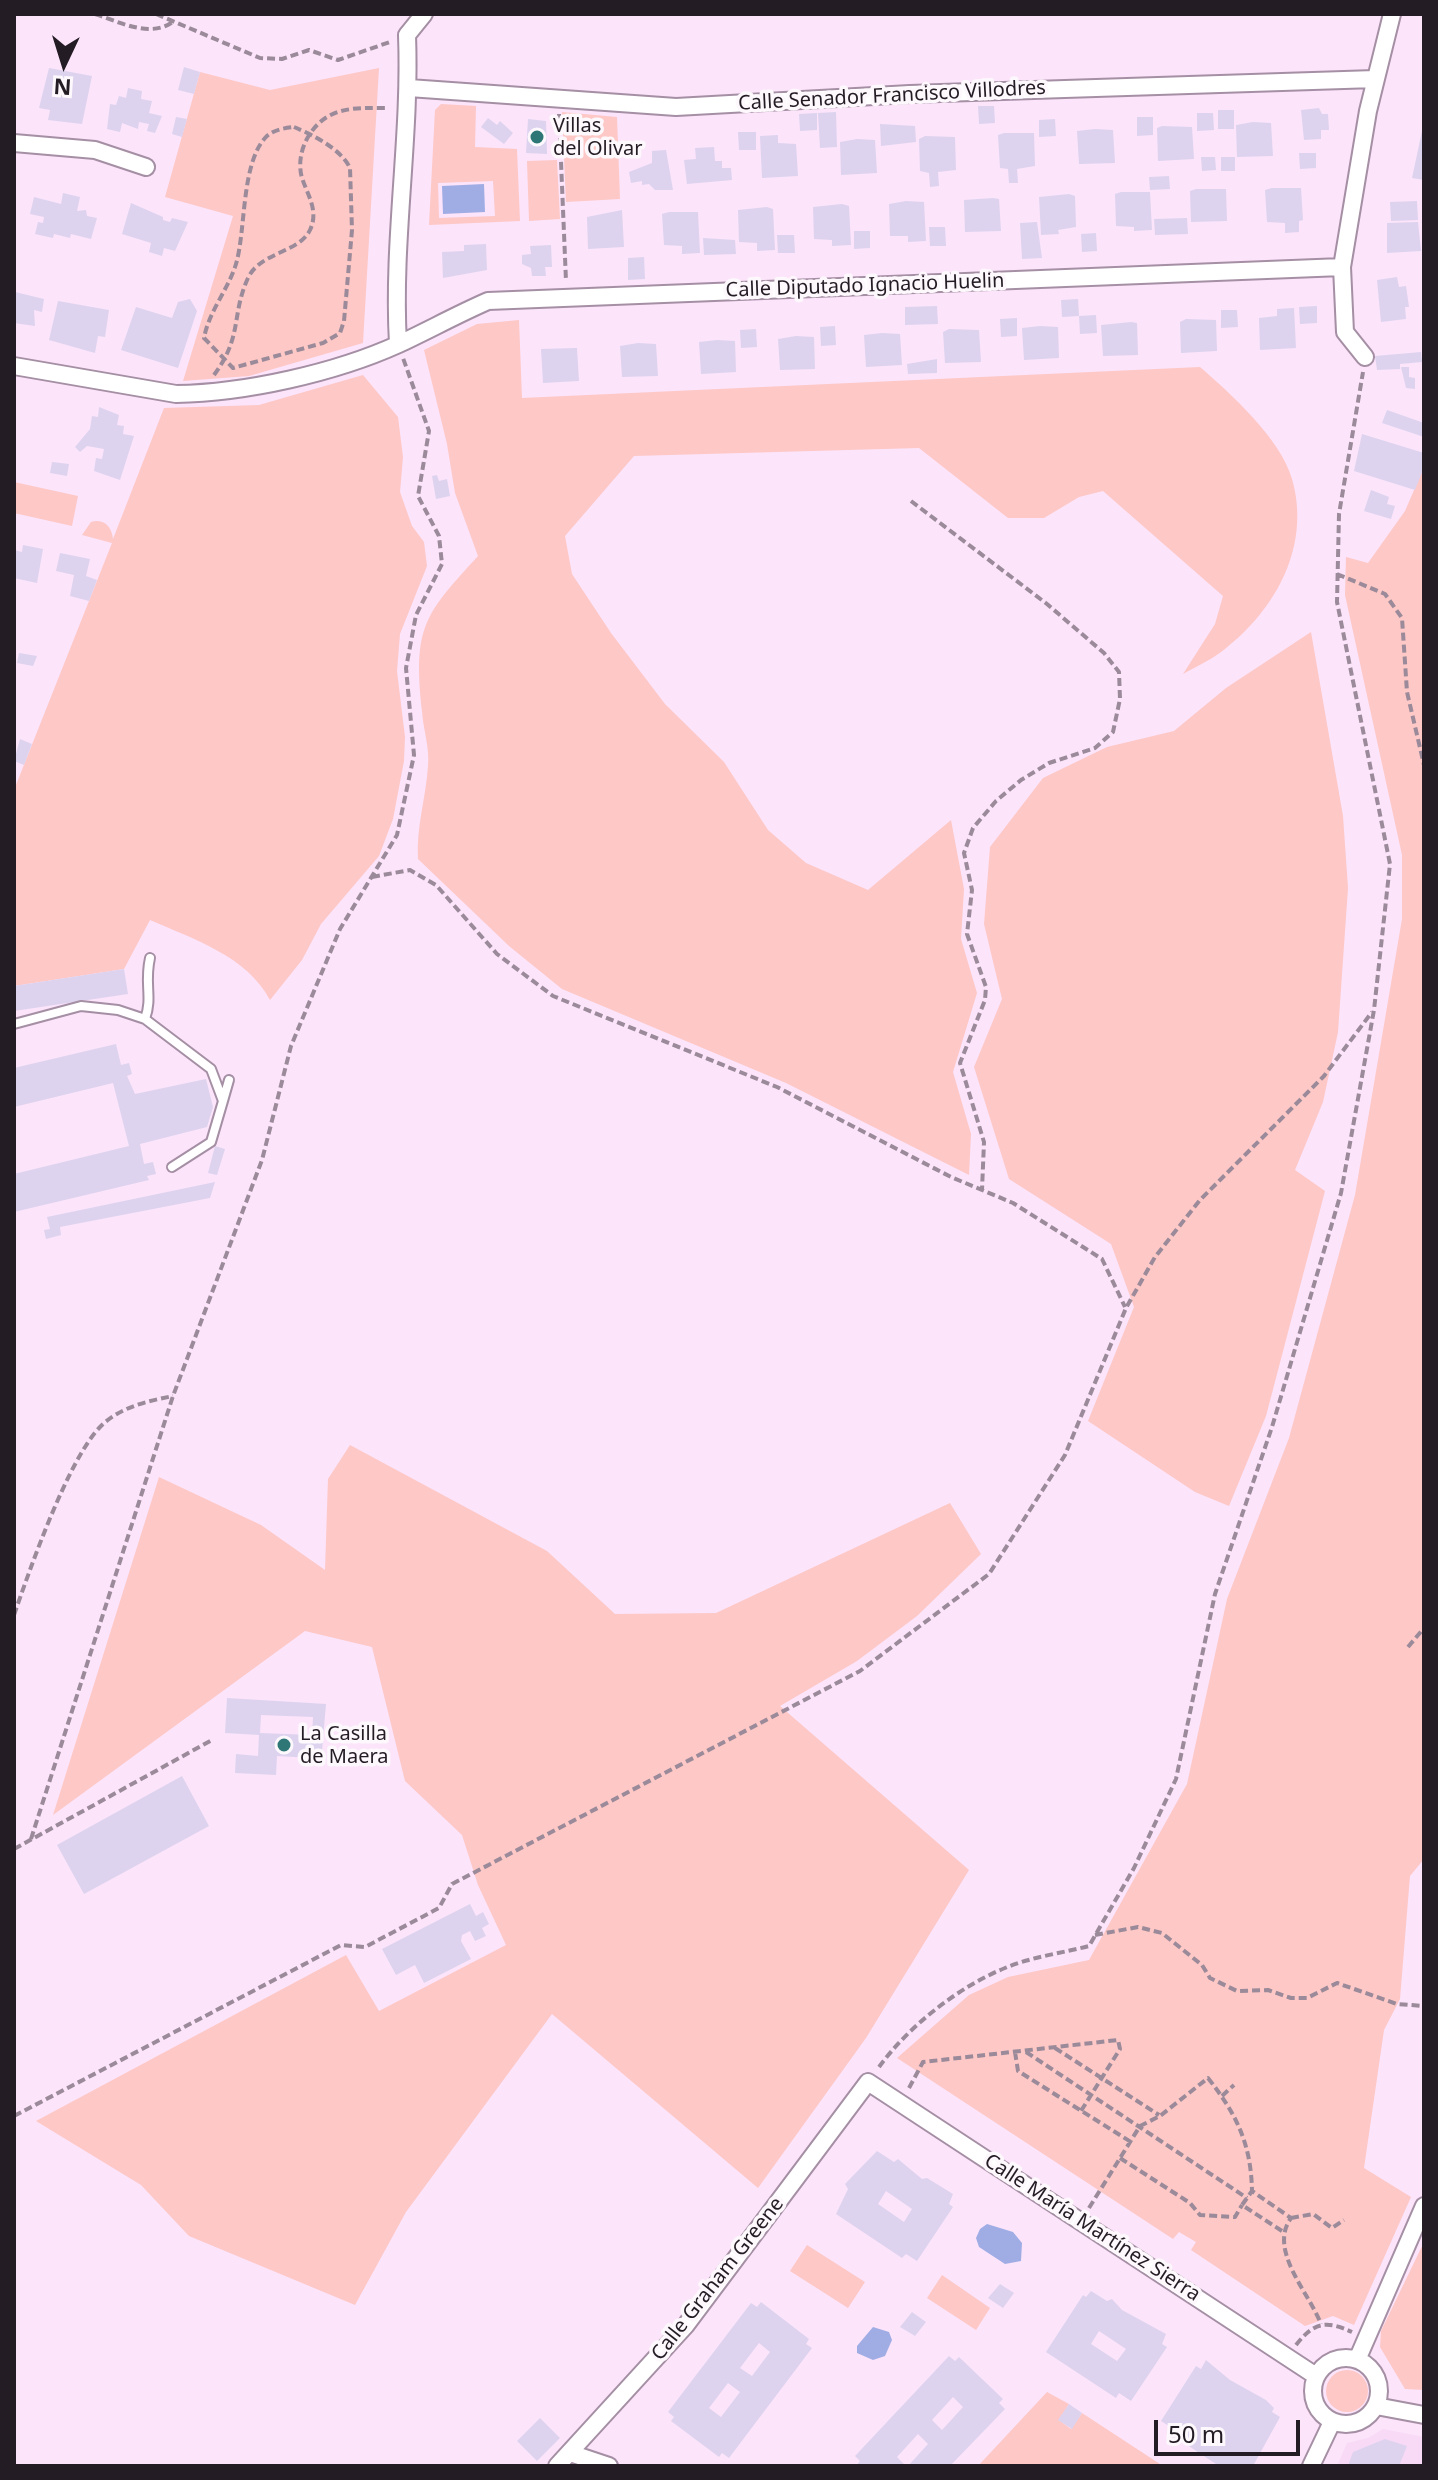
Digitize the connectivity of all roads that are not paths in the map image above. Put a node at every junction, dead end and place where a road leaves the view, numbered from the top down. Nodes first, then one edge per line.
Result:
1 (424, 14) edge
2 (1392, 14) edge
3 (1375, 79) junction
4 (409, 88) junction
5 (14, 143) edge
6 (146, 167) dead end
7 (1342, 267) junction
8 (398, 344) junction
9 (1365, 357) road end
10 (14, 366) edge
11 (150, 958) dead end
12 (145, 1019) junction
13 (14, 1024) edge
14 (229, 1080) dead end
15 (223, 1101) junction
16 (172, 1167) dead end
17 (868, 2082) joint
18 (1424, 2206) edge
19 (1357, 2360) junction
20 (1316, 2376) junction
21 (1376, 2406) junction
22 (1424, 2415) edge
23 (1332, 2422) junction
24 (570, 2453) junction
25 (557, 2466) edge
26 (609, 2466) edge
27 (1311, 2466) edge

1 - 4 street
2 - 3 street
3 - 4 street, Calle Senador Francisco Villodres
3 - 7 street
4 - 8 street
5 - 6 street
7 - 8 street, Calle Diputado Ignacio Huelin
7 - 9 street
8 - 10 street, Calle Diputado Ignacio Huelin
11 - 12 lane
12 - 13 lane
12 - 15 lane
14 - 15 lane
15 - 16 lane
17 - 20 street, Calle María Martínez Sierra
17 - 24 street, Calle Graham Greene
18 - 19 street
19 - 20 street
19 - 21 street
20 - 23 street
21 - 22 street
21 - 23 street
23 - 27 street
24 - 25 street, Calle Graham Greene
24 - 26 street

